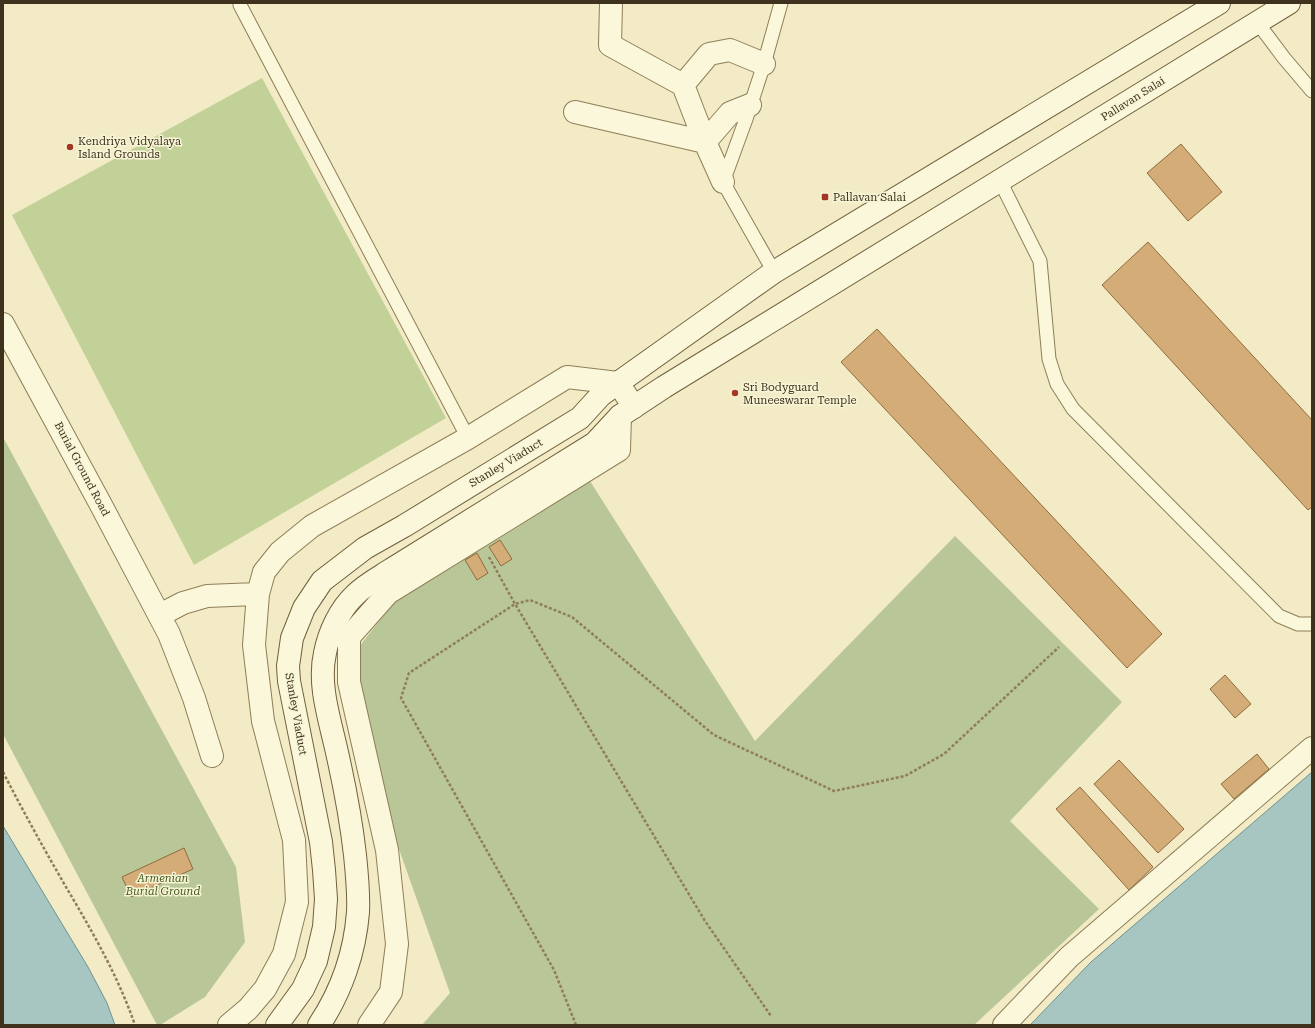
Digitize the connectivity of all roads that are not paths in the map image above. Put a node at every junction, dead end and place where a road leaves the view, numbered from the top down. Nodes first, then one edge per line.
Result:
1 (240, 3) edge
2 (611, 3) edge
3 (780, 3) edge
4 (1219, 3) edge
5 (1289, 3) edge
6 (1257, 22) junction
7 (764, 64) junction
8 (683, 85) junction
9 (1312, 90) edge
10 (750, 105) junction
11 (574, 112) dead end
12 (705, 142) junction
13 (723, 182) junction
14 (1000, 182) junction
15 (774, 272) junction
16 (3, 324) edge
17 (618, 384) junction
18 (627, 411) junction
19 (468, 438) junction
20 (258, 594) junction
21 (160, 615) junction
22 (1312, 624) edge
23 (1312, 748) edge
24 (212, 756) dead end
25 (371, 1024) edge
26 (229, 1025) edge
27 (277, 1025) edge
28 (319, 1025) edge
29 (1004, 1025) edge

1 - 19 lane
2 - 8 street
3 - 7 lane
4 - 15 street
5 - 6 street, Pallavan Salai
6 - 9 lane
6 - 14 street, Pallavan Salai
7 - 8 street
7 - 10 lane
8 - 12 street
10 - 12 street
10 - 13 lane
11 - 12 street
12 - 13 street
13 - 15 lane
14 - 18 street, Pallavan Salai
14 - 22 lane
15 - 17 street
16 - 21 street, Burial Ground Road
17 - 18 street
17 - 19 street
17 - 27 street, Stanley Viaduct
18 - 25 street
18 - 28 street, Pallavan Salai
19 - 20 street
20 - 21 street
20 - 26 street
21 - 24 street, Burial Ground Road
23 - 29 street

